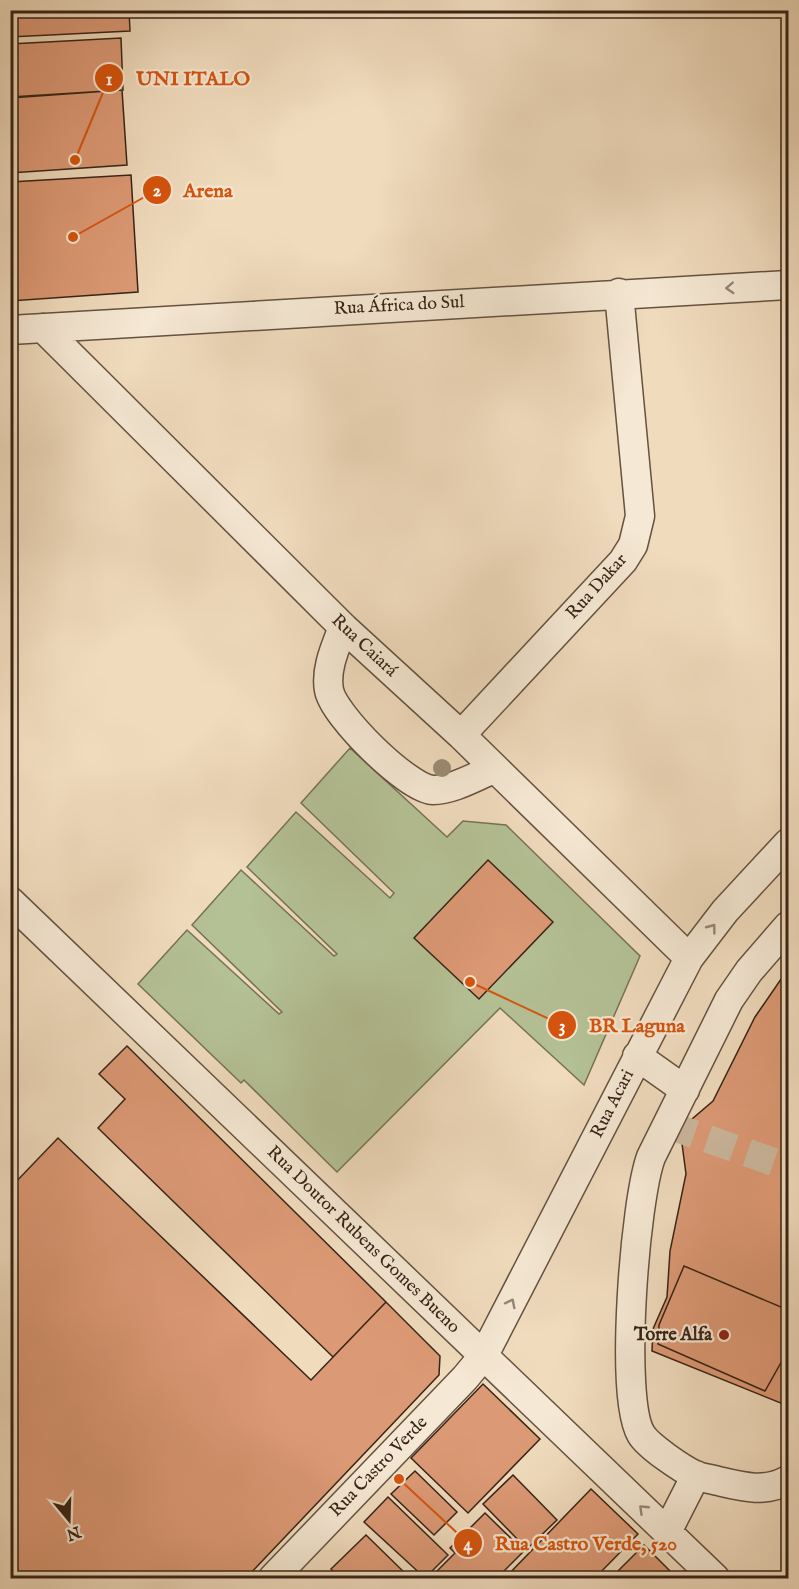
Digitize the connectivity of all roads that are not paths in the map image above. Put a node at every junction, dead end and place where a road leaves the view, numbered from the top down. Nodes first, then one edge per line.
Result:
1 (789, 285) edge
2 (619, 293) junction
3 (43, 328) junction
4 (10, 330) edge
5 (343, 627) junction
6 (461, 735) junction
7 (494, 769) junction
8 (789, 843) edge
9 (10, 901) edge
10 (789, 927) edge
11 (689, 958) junction
12 (638, 1056) junction
13 (685, 1090) junction
14 (484, 1355) junction
15 (696, 1475) junction
16 (789, 1479) edge
17 (667, 1532) junction
18 (273, 1578) edge
19 (715, 1578) edge

1 -> 2 street, Rua África do Sul
2 - 3 street, Rua África do Sul
2 - 6 street, Rua Dakar
3 - 4 street, Rua África do Sul
3 - 5 street, Rua Caiará
5 - 6 street, Rua Caiará
5 - 7 street
6 - 7 street, Rua Caiará
7 - 11 street, Rua Caiará
11 -> 8 street, Rua Acari
9 - 14 street, Rua Doutor Rubens Gomes Bueno
10 - 13 street
11 - 12 street, Rua Acari
12 - 13 street
14 -> 12 street, Rua Acari
13 - 15 street
17 -> 14 street, Rua Doutor Rubens Gomes Bueno
14 - 18 street, Rua Castro Verde
15 - 16 street
15 - 17 street
17 - 19 street, Rua Doutor Rubens Gomes Bueno

